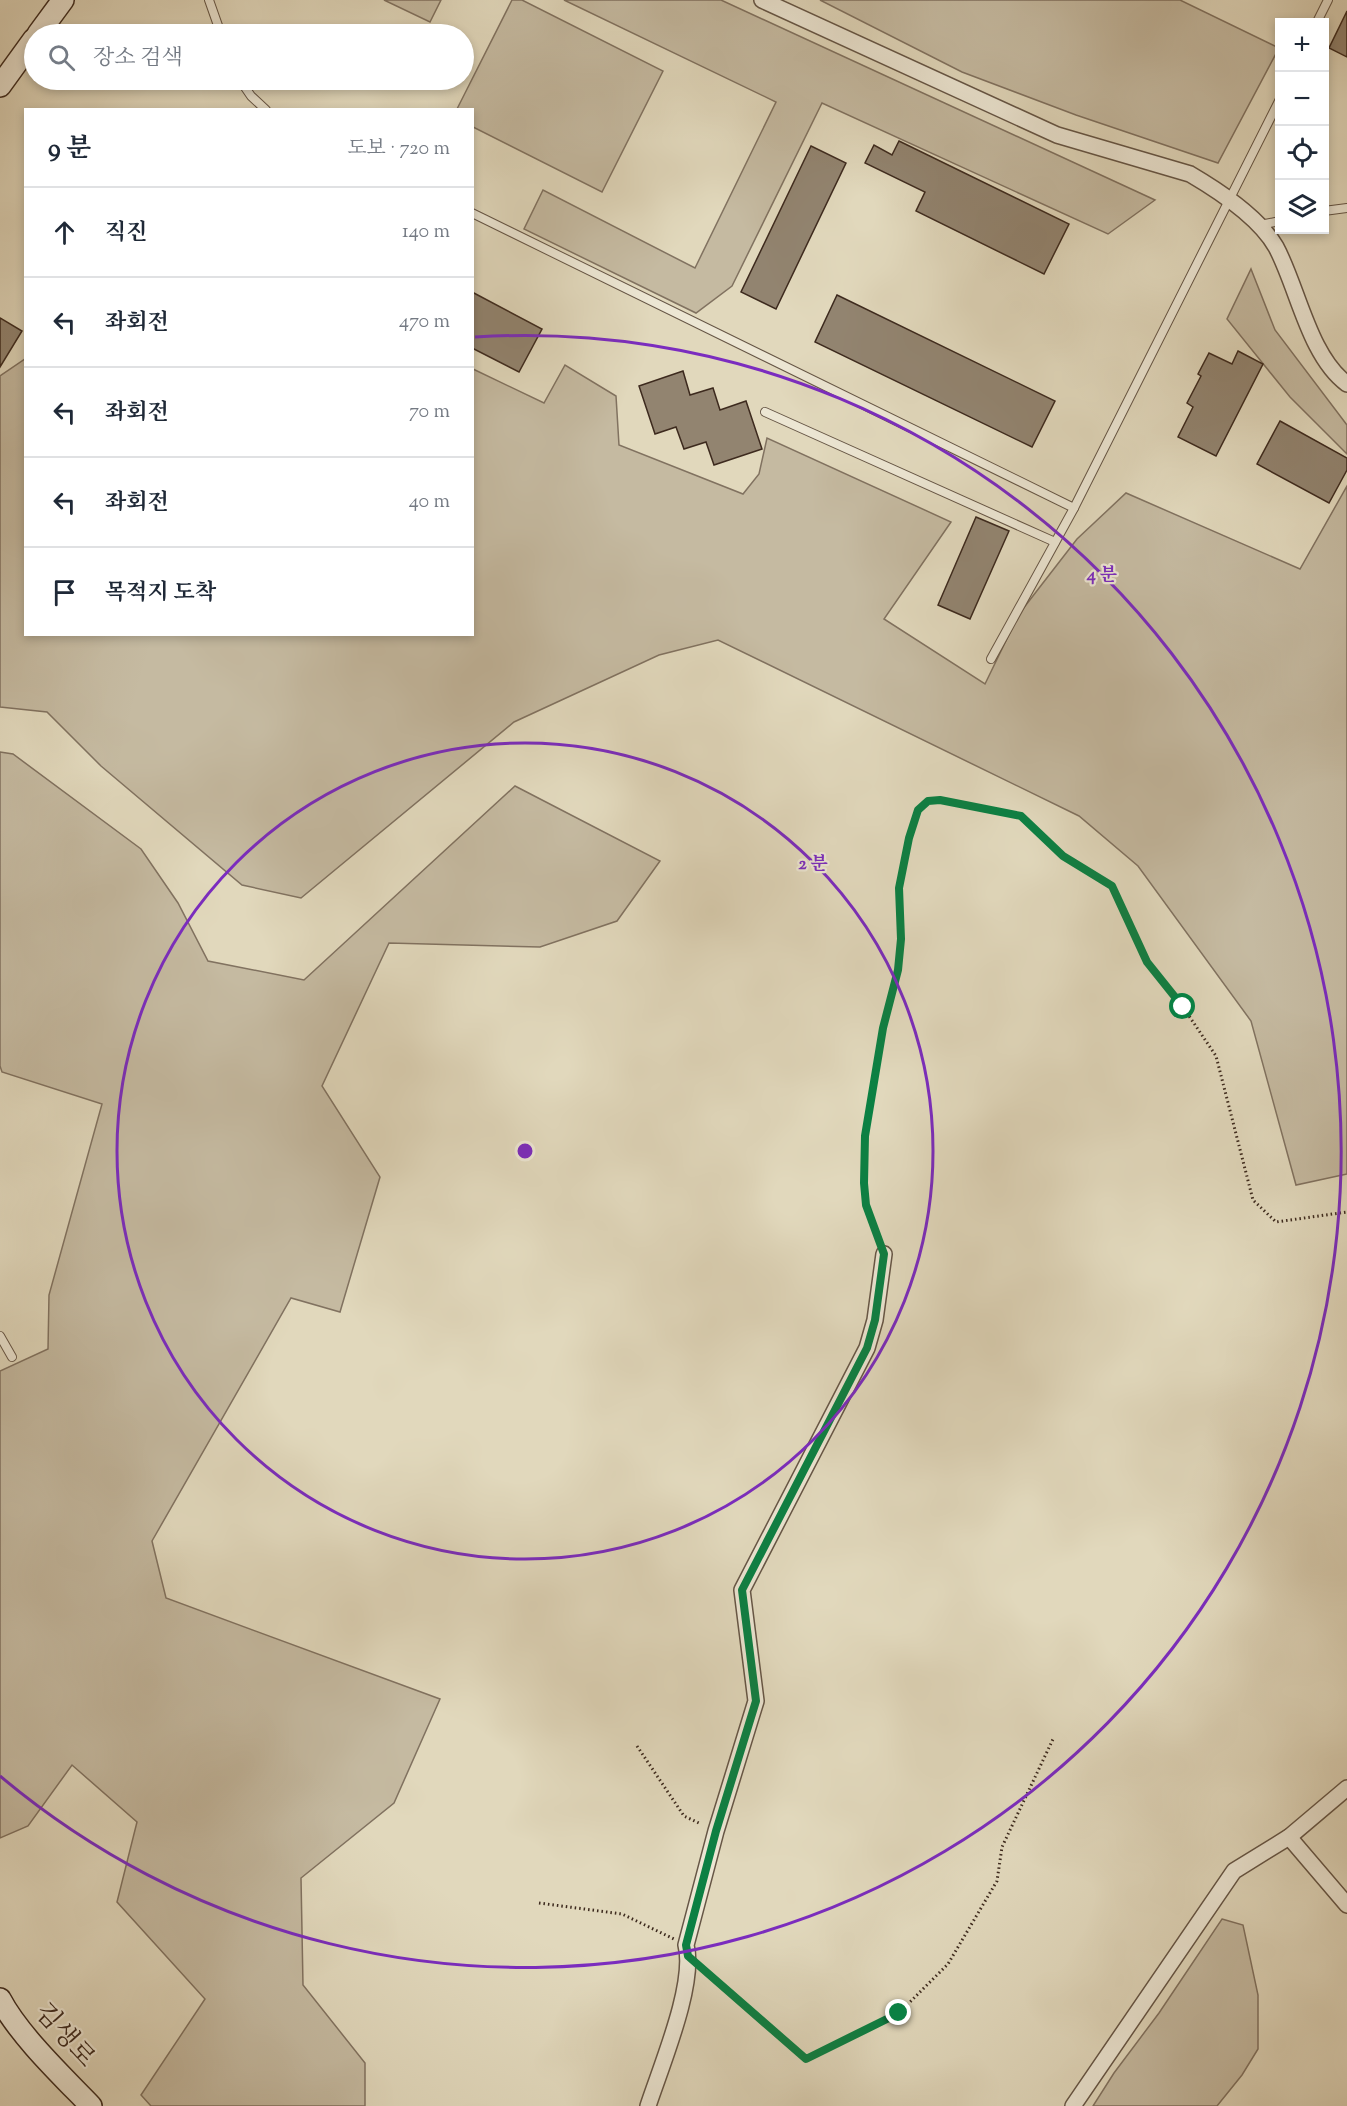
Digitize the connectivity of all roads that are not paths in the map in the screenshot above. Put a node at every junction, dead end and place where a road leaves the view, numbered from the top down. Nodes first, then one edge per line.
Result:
1 (63, 0) edge
2 (209, 0) edge
3 (762, 0) edge
4 (1328, 0) edge
5 (1319, 18) edge
6 (45, 24) edge
7 (217, 24) edge
8 (24, 53) edge
9 (0, 86) edge
10 (247, 90) edge
11 (264, 108) edge
12 (1275, 109) edge
13 (1230, 200) junction
14 (1347, 208) edge
15 (1329, 210) edge
16 (474, 214) edge
17 (1275, 222) edge
18 (1258, 226) junction
19 (1347, 384) edge
20 (765, 412) dead end
21 (1074, 508) junction
22 (1055, 542) junction
23 (991, 659) dead end
24 (884, 1254) road end
25 (0, 1335) edge
26 (12, 1357) dead end
27 (1347, 1788) edge
28 (1289, 1837) junction
29 (1347, 1905) edge
30 (0, 1999) edge
31 (91, 2106) edge
32 (648, 2106) edge
33 (1073, 2106) edge

1 - 6 street
2 - 7 lane
3 - 13 street
4 - 5 lane
8 - 9 street
10 - 11 lane
12 - 13 lane
13 - 18 street
13 - 21 lane
14 - 15 lane
16 - 21 lane
17 - 18 lane
18 - 19 street
20 - 22 lane
21 - 22 lane
22 - 23 lane
24 - 32 street
25 - 26 lane
27 - 28 street
28 - 29 street
28 - 33 street
30 - 31 street, 김생로

